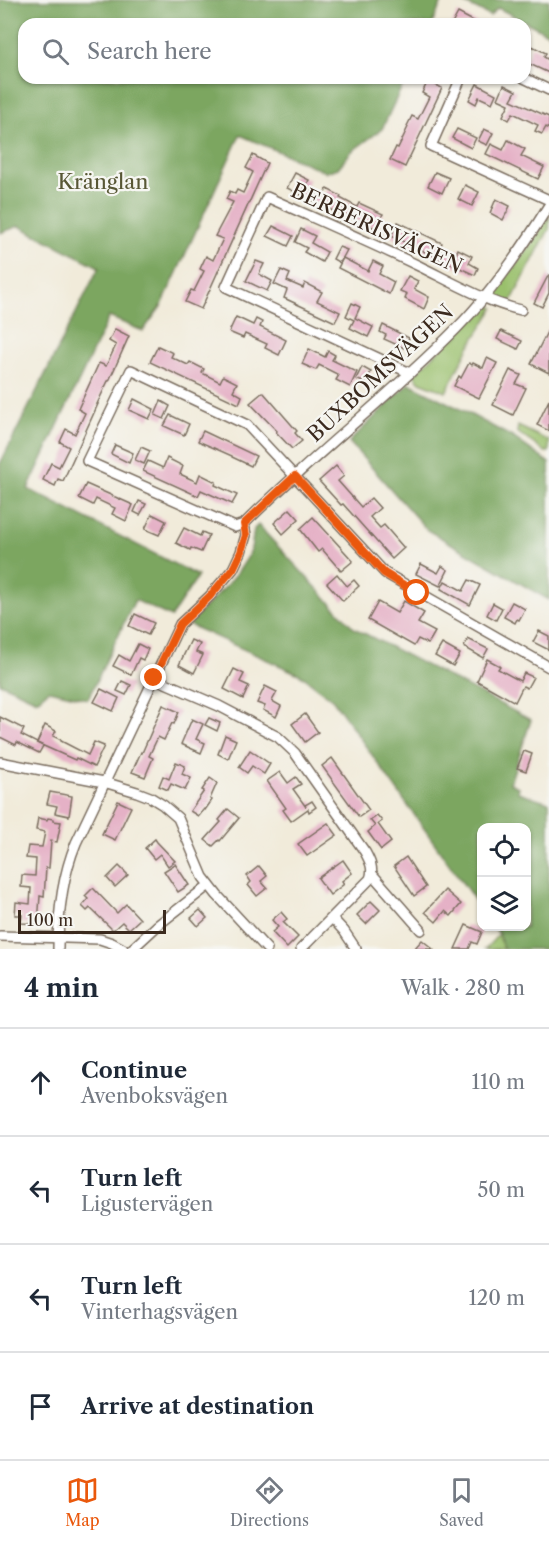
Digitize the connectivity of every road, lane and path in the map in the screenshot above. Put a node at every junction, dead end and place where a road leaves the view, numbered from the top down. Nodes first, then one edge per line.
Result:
1 (531, 81) edge
2 (459, 84) edge
3 (549, 90) edge
4 (549, 200) edge
5 (549, 205) edge
6 (484, 297) junction
7 (521, 310) dead end
8 (410, 373) junction
9 (295, 476) junction
10 (244, 524) junction
11 (549, 667) edge
12 (154, 678) junction
13 (0, 762) edge
14 (104, 782) junction
15 (372, 874) junction
16 (209, 885) junction
17 (332, 918) junction
18 (421, 930) dead end
19 (0, 936) edge
20 (58, 937) junction
21 (57, 949) edge
22 (123, 949) edge
23 (132, 949) edge
24 (267, 949) edge
25 (301, 949) edge
26 (356, 949) edge

1 - 3 street
2 - 4 street
5 - 6 street, BUXBOMSVÄGEN
6 - 7 street
6 - 8 street, BUXBOMSVÄGEN
6 - 8 street, BERBERISVÄGEN
8 - 9 street, BUXBOMSVÄGEN
9 - 10 street, BUXBOMSVÄGEN
9 - 10 street
9 - 11 street
10 - 12 street
12 - 14 street
12 - 15 street
13 - 14 street
14 - 16 street
14 - 20 street
15 - 17 street
15 - 18 street
16 - 23 street
16 - 24 street
17 - 25 street
17 - 26 street
19 - 20 street
20 - 21 street
20 - 22 street

